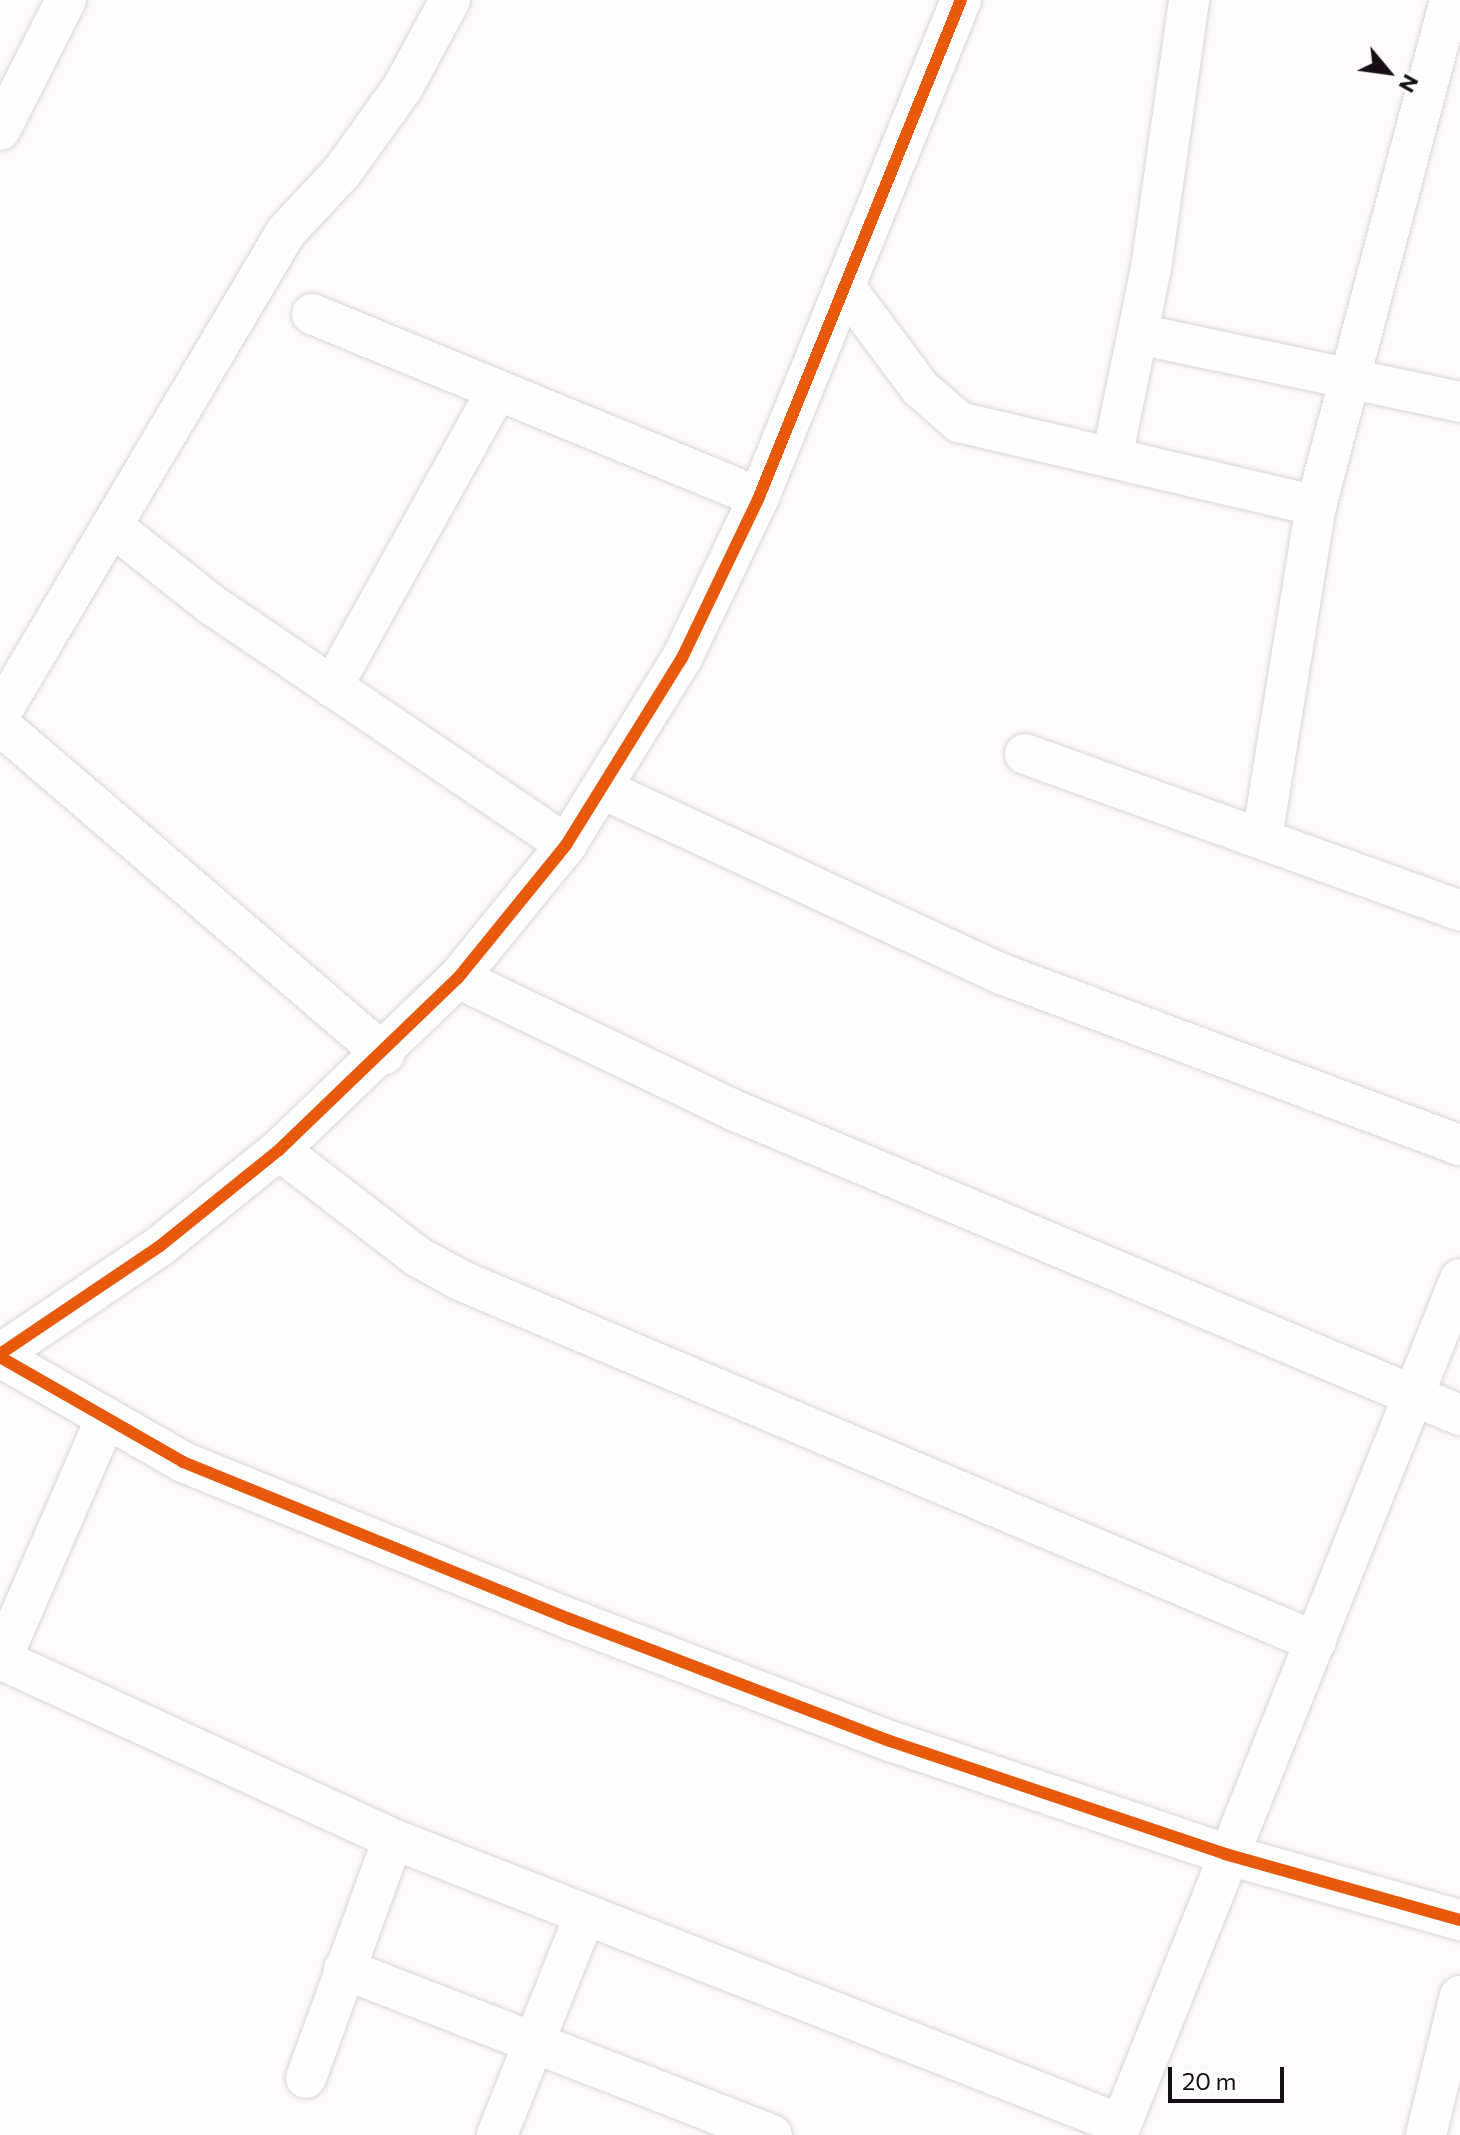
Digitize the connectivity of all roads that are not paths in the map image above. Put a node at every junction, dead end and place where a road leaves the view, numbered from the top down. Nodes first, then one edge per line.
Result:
1 (66, 0) edge
2 (450, 0) edge
3 (961, 0) edge
4 (1189, 0) edge
5 (1450, 0) edge
6 (0, 130) edge
7 (844, 286) junction
8 (312, 314) dead end
9 (1138, 334) junction
10 (1345, 380) junction
11 (497, 390) junction
12 (1460, 402) edge
13 (1112, 458) junction
14 (759, 497) junction
15 (1316, 506) junction
16 (112, 526) junction
17 (332, 687) junction
18 (0, 714) edge
19 (0, 725) edge
20 (1025, 754) dead end
21 (605, 790) junction
22 (1262, 838) junction
23 (566, 845) junction
24 (1459, 909) edge
25 (458, 978) junction
26 (384, 1054) junction
27 (1460, 1145) edge
28 (279, 1150) junction
29 (1460, 1279) edge
30 (0, 1356) edge
31 (1417, 1398) junction
32 (1460, 1415) edge
33 (105, 1420) junction
34 (1316, 1642) junction
35 (0, 1660) edge
36 (393, 1839) junction
37 (1225, 1854) junction
38 (585, 1915) junction
39 (1460, 1920) edge
40 (344, 1969) junction
41 (1460, 1996) edge
42 (537, 2043) junction
43 (306, 2078) dead end
44 (1119, 2130) edge
45 (497, 2135) edge
46 (772, 2135) edge
47 (1426, 2135) edge

1 - 6 street
2 - 16 street
3 - 7 street
4 - 9 street
5 - 10 street
7 - 13 street
7 - 14 street
8 - 11 street
9 - 10 street
9 - 13 street
10 - 12 street
10 - 15 street
11 - 14 street
11 - 17 street
13 - 15 street
14 - 21 street
15 - 22 street
16 - 17 street
16 - 18 street
17 - 23 street
19 - 26 street
20 - 22 street
21 - 23 street
21 - 27 street
22 - 24 street
23 - 25 street
25 - 26 street
25 - 31 street
26 - 28 street
28 - 30 street
28 - 34 street
29 - 31 street
30 - 33 street
31 - 32 street
31 - 34 street
33 - 35 street
33 - 37 street
34 - 37 street
35 - 36 street
36 - 38 street
36 - 40 street
37 - 39 street
37 - 44 street
38 - 42 street
38 - 44 street
40 - 42 street
40 - 43 street
41 - 47 street
42 - 45 street
42 - 46 street

